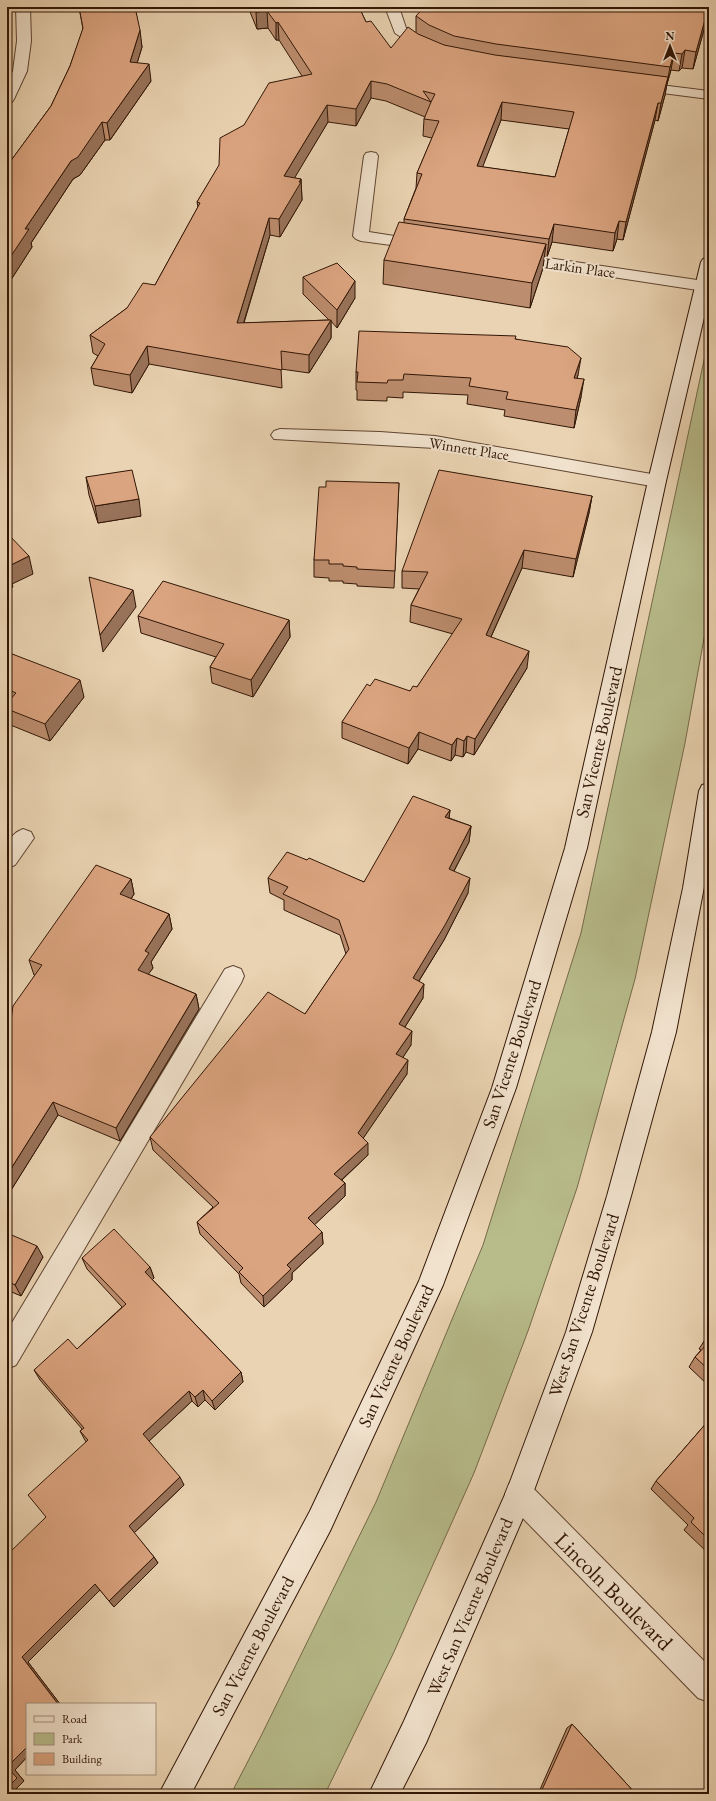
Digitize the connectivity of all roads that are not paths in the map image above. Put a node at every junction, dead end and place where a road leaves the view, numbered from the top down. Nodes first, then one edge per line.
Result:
1 (23, 7) edge
2 (392, 7) edge
3 (442, 56) edge
4 (625, 84) edge
5 (709, 95) edge
6 (7, 98) edge
7 (371, 156) dead end
8 (439, 247) edge
9 (501, 256) edge
10 (709, 262) edge
11 (704, 286) junction
12 (280, 435) dead end
13 (657, 481) junction
14 (709, 790) edge
15 (23, 838) dead end
16 (7, 859) edge
17 (234, 976) dead end
18 (7, 1356) edge
19 (519, 1494) junction
20 (709, 1687) edge
21 (174, 1794) edge
22 (384, 1794) edge

1 - 6 main road
2 - 3 main road
4 - 5 main road
7 - 8 main road
9 - 11 main road, Larkin Place
10 - 11 main road, San Vicente Boulevard
11 - 13 main road, San Vicente Boulevard
12 - 13 main road, Winnett Place
13 - 21 main road, San Vicente Boulevard
14 - 19 main road, West San Vicente Boulevard
15 - 16 main road
17 - 18 main road
19 - 20 main road, Lincoln Boulevard
19 - 22 main road, West San Vicente Boulevard

